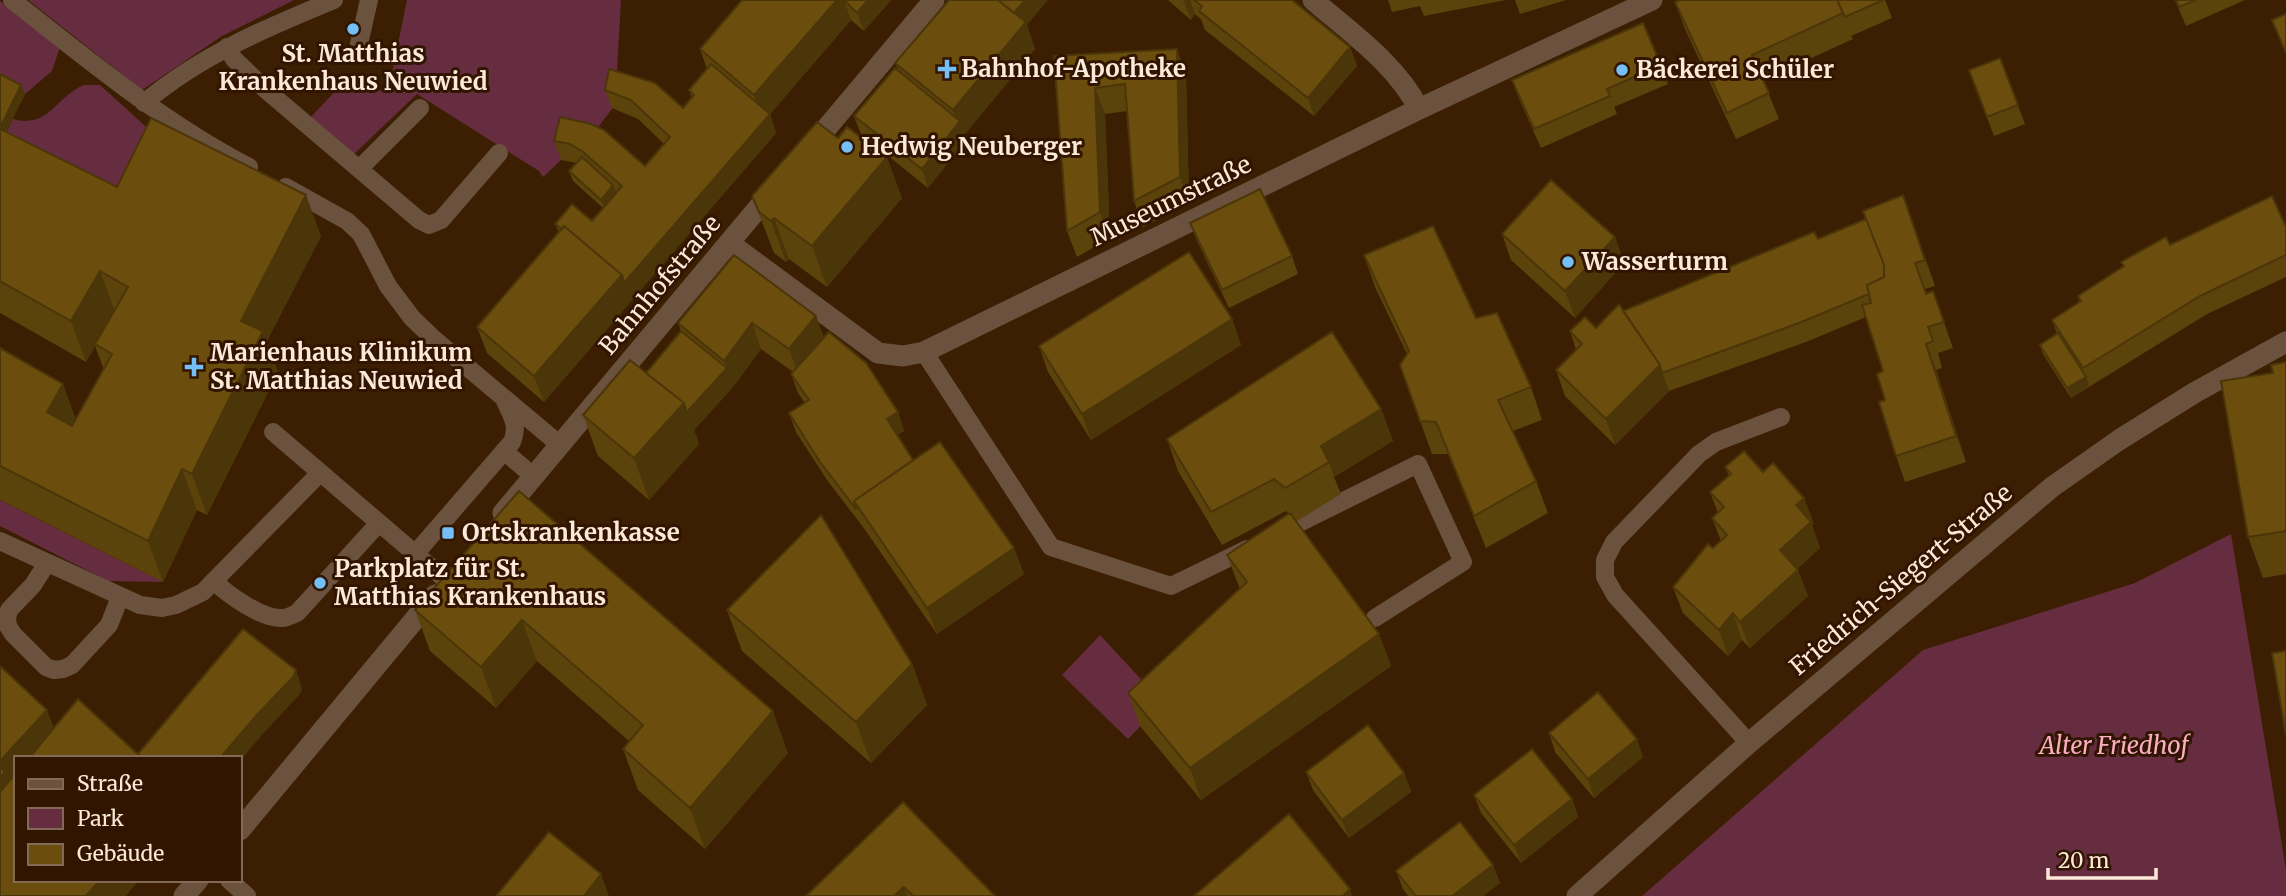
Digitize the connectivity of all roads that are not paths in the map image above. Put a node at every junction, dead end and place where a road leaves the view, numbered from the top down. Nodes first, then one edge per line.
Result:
1 (12, 0) edge
2 (334, 0) edge
3 (369, 0) edge
4 (934, 0) edge
5 (1313, 0) edge
6 (1652, 0) edge
7 (359, 44) dead end
8 (227, 47) junction
9 (144, 103) junction
10 (420, 108) dead end
11 (1419, 109) junction
12 (499, 153) dead end
13 (359, 169) junction
14 (729, 243) junction
15 (2286, 342) edge
16 (924, 352) junction
17 (504, 397) junction
18 (1781, 417) dead end
19 (273, 432) dead end
20 (560, 445) junction
21 (504, 451) junction
22 (320, 473) junction
23 (533, 476) junction
24 (490, 528) edge
25 (374, 530) junction
26 (0, 541) edge
27 (415, 554) junction
28 (47, 563) junction
29 (451, 575) joint
30 (214, 581) junction
31 (120, 597) junction
32 (1375, 618) dead end
33 (1749, 743) junction
34 (242, 828) edge
35 (196, 882) edge
36 (231, 882) edge
37 (184, 896) edge
38 (247, 896) edge
39 (1577, 896) edge

1 - 9 lane
2 - 8 lane
3 - 7 lane
4 - 14 street, Bahnhofstraße
5 - 11 street
6 - 11 street, Museumstraße
8 - 9 lane
8 - 13 lane
9 - 17 lane
10 - 13 lane
11 - 16 street, Museumstraße
12 - 13 lane
14 - 16 street, Museumstraße
14 - 20 street, Bahnhofstraße
15 - 33 street, Friedrich-Siegert-Straße
16 - 32 lane
17 - 20 lane
17 - 21 lane
18 - 33 lane
19 - 22 lane
20 - 23 street, Bahnhofstraße
21 - 23 lane
21 - 27 lane
22 - 25 lane
22 - 30 lane
23 - 24 street, Bahnhofstraße
25 - 27 lane
25 - 30 lane
26 - 28 lane
27 - 29 lane
28 - 31 lane
28 - 31 lane
29 - 34 street
30 - 31 lane
33 - 39 street, Friedrich-Siegert-Straße
35 - 37 street
36 - 38 lane

